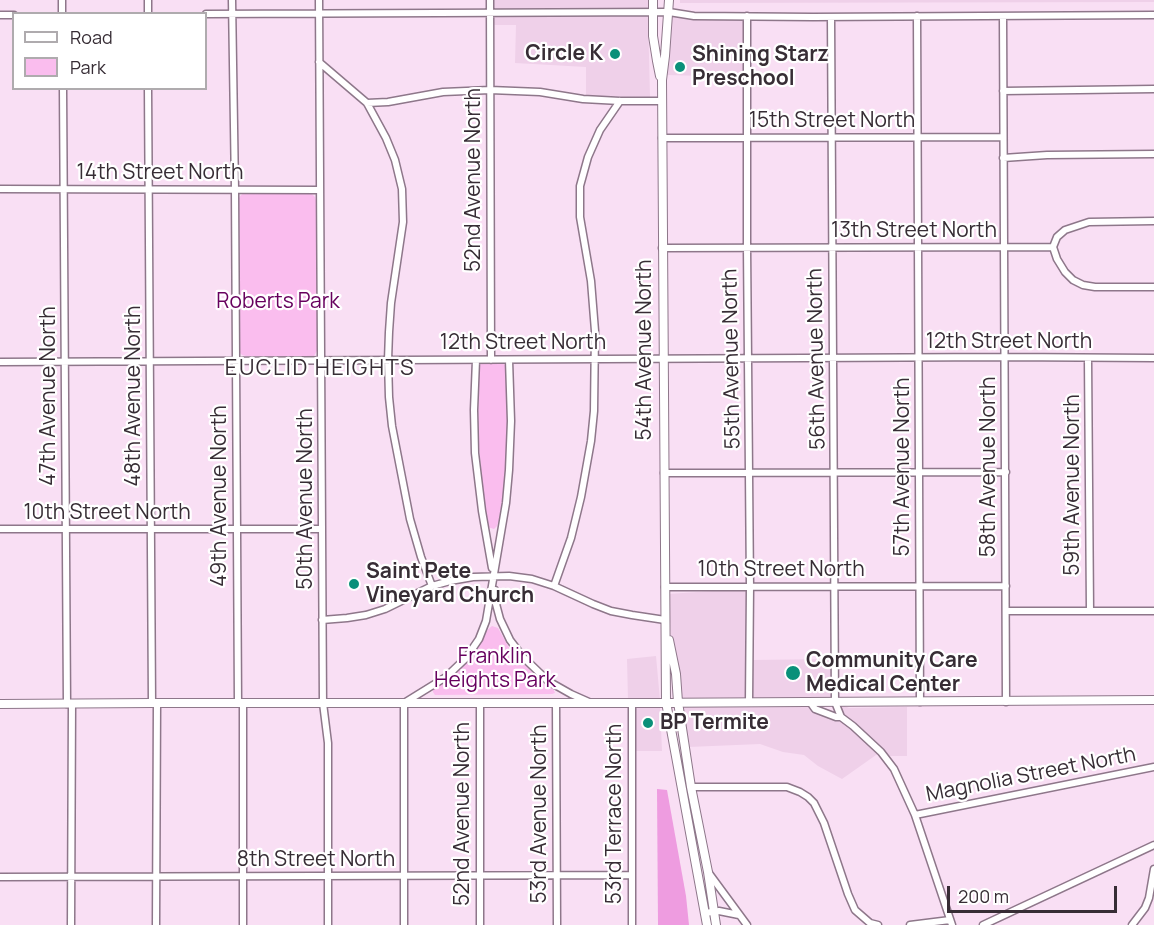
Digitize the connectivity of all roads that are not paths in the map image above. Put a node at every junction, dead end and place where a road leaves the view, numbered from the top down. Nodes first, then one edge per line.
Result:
1 (232, 0) edge
2 (319, 0) edge
3 (490, 0) edge
4 (653, 0) edge
5 (669, 0) edge
6 (669, 12) junction
7 (490, 13) junction
8 (653, 13) junction
9 (207, 14) edge
10 (232, 14) junction
11 (319, 14) junction
12 (1154, 15) edge
13 (747, 16) junction
14 (917, 16) junction
15 (1003, 16) junction
16 (831, 17) junction
17 (319, 62) junction
18 (662, 80) junction
19 (1154, 89) edge
20 (63, 90) edge
21 (148, 90) edge
22 (490, 90) junction
23 (1003, 91) junction
24 (620, 101) junction
25 (662, 101) junction
26 (367, 103) junction
27 (1003, 136) junction
28 (832, 137) junction
29 (918, 137) junction
30 (662, 138) junction
31 (747, 138) junction
32 (1154, 154) edge
33 (1003, 158) junction
34 (0, 189) edge
35 (149, 189) junction
36 (235, 189) junction
37 (64, 190) junction
38 (320, 190) junction
39 (1154, 222) edge
40 (747, 247) junction
41 (1004, 247) junction
42 (1053, 247) junction
43 (662, 248) junction
44 (833, 248) junction
45 (918, 248) junction
46 (1154, 287) edge
47 (1005, 357) junction
48 (920, 358) junction
49 (1154, 358) edge
50 (663, 359) junction
51 (748, 359) junction
52 (833, 359) junction
53 (1088, 359) junction
54 (151, 360) junction
55 (236, 360) junction
56 (322, 360) junction
57 (388, 360) junction
58 (476, 360) junction
59 (491, 360) junction
60 (509, 360) junction
61 (596, 360) junction
62 (66, 361) junction
63 (0, 362) edge
64 (835, 472) junction
65 (920, 472) junction
66 (1006, 472) junction
67 (664, 473) junction
68 (750, 473) junction
69 (0, 529) edge
70 (66, 529) junction
71 (236, 529) junction
72 (322, 529) junction
73 (151, 530) junction
74 (493, 577) junction
75 (432, 586) junction
76 (554, 586) junction
77 (835, 586) junction
78 (1006, 586) junction
79 (665, 587) junction
80 (750, 587) junction
81 (920, 587) junction
82 (1006, 611) junction
83 (1090, 611) junction
84 (1154, 611) edge
85 (322, 620) junction
86 (665, 620) junction
87 (1154, 700) edge
88 (590, 702) junction
89 (666, 702) junction
90 (678, 702) junction
91 (749, 702) junction
92 (810, 702) junction
93 (836, 702) junction
94 (920, 702) junction
95 (1006, 702) junction
96 (155, 703) junction
97 (240, 703) junction
98 (323, 703) junction
99 (404, 703) junction
100 (480, 703) junction
101 (556, 703) junction
102 (632, 703) junction
103 (0, 704) edge
104 (69, 704) junction
105 (841, 717) junction
106 (1154, 767) edge
107 (691, 787) junction
108 (915, 815) junction
109 (1154, 845) edge
110 (1154, 869) edge
111 (708, 872) junction
112 (632, 875) junction
113 (480, 876) junction
114 (557, 876) junction
115 (0, 877) edge
116 (156, 877) junction
117 (243, 877) junction
118 (328, 877) junction
119 (404, 877) junction
120 (71, 878) junction
121 (715, 911) junction
122 (705, 913) junction
123 (739, 915) junction
124 (951, 923) edge
125 (71, 925) edge
126 (156, 925) edge
127 (243, 925) edge
128 (328, 925) edge
129 (404, 925) edge
130 (480, 925) edge
131 (556, 925) edge
132 (632, 925) edge
133 (706, 925) edge
134 (716, 925) edge
135 (747, 925) edge
136 (878, 925) edge
137 (910, 925) edge
138 (983, 925) edge
139 (1132, 925) edge

1 - 10 street, 49th Avenue North
2 - 11 street, 50th Avenue North
3 - 7 street, 52nd Avenue North
4 - 8 main road, 54th Avenue North
5 - 6 main road, 54th Avenue North
6 - 8 street
6 - 13 street
6 - 18 main road, 54th Avenue North
7 - 8 street
7 - 11 street
7 - 22 street, 52nd Avenue North
8 - 18 main road, 54th Avenue North
9 - 10 street
10 - 11 street
10 - 36 street, 49th Avenue North
11 - 17 street, 50th Avenue North
12 - 15 street
13 - 16 street
13 - 31 street, 55th Avenue North
14 - 15 street
14 - 16 street
14 - 29 street, 57th Avenue North
15 - 23 street, 58th Avenue North
16 - 28 street, 56th Avenue North
17 - 26 street
17 - 38 street, 50th Avenue North
18 - 25 main road, 54th Avenue North
19 - 23 street
20 - 37 street, 47th Avenue North
21 - 35 street, 48th Avenue North
22 - 24 street
22 - 26 street
22 - 59 street, 52nd Avenue North
23 - 27 street, 58th Avenue North
24 - 25 street
24 - 61 street
25 - 30 main road, 54th Avenue North
26 - 57 street
27 - 29 street, 15th Street North
27 - 33 street, 58th Avenue North
28 - 29 street, 15th Street North
28 - 31 street, 15th Street North
28 - 44 street, 56th Avenue North
29 - 45 street, 57th Avenue North
30 - 31 street, 15th Street North
30 - 43 main road, 54th Avenue North
31 - 40 street, 55th Avenue North
32 - 33 street
33 - 41 street, 58th Avenue North
34 - 37 street, 14th Street North
35 - 36 street, 14th Street North
35 - 37 street, 14th Street North
35 - 54 street, 48th Avenue North
36 - 38 street, 14th Street North
36 - 55 street, 49th Avenue North
37 - 62 street, 47th Avenue North
38 - 56 street, 50th Avenue North
39 - 42 street
40 - 43 street, 13th Street North
40 - 44 street, 13th Street North
40 - 51 street, 55th Avenue North
41 - 42 street, 13th Street North
41 - 45 street, 13th Street North
41 - 47 street, 58th Avenue North
42 - 46 street
43 - 50 main road, 54th Avenue North
44 - 45 street, 13th Street North
44 - 52 street, 56th Avenue North
45 - 48 street, 57th Avenue North
47 - 48 street, 12th Street North
47 - 53 street, 12th Street North
47 - 66 street, 58th Avenue North
48 - 52 street, 12th Street North
48 - 65 street, 57th Avenue North
49 - 53 street, 12th Street North
50 - 51 street, 12th Street North
50 - 61 street, 12th Street North
50 - 67 main road, 54th Avenue North
51 - 52 street, 12th Street North
51 - 68 street, 55th Avenue North
52 - 64 street, 56th Avenue North
53 - 83 street, 59th Avenue North
54 - 55 street, 12th Street North
54 - 62 street, 12th Street North
54 - 73 street, 48th Avenue North
55 - 56 street, 12th Street North
55 - 71 street, 49th Avenue North
56 - 57 street, 12th Street North
56 - 72 street, 50th Avenue North
57 - 58 street, 12th Street North
57 - 75 street
58 - 59 street, 12th Street North
58 - 74 street
59 - 60 street, 12th Street North
60 - 61 street, 12th Street North
60 - 74 street
61 - 76 street
62 - 63 street, 12th Street North
62 - 70 street, 47th Avenue North
64 - 65 street
64 - 68 street
64 - 77 street, 56th Avenue North
65 - 66 street
65 - 81 street, 57th Avenue North
66 - 78 street, 58th Avenue North
67 - 68 street
67 - 79 main road, 54th Avenue North
68 - 80 street, 55th Avenue North
69 - 70 street, 10th Street North
70 - 73 street, 10th Street North
70 - 104 street, 47th Avenue North
71 - 72 street, 10th Street North
71 - 73 street, 10th Street North
71 - 97 street, 49th Avenue North
72 - 85 street, 50th Avenue North
73 - 96 street, 48th Avenue North
74 - 75 street
74 - 76 street
74 - 88 street
74 - 99 street
75 - 85 street
76 - 86 street
77 - 80 street, 10th Street North
77 - 81 street, 10th Street North
77 - 93 street, 56th Avenue North
78 - 81 street, 10th Street North
78 - 82 street, 58th Avenue North
79 - 80 street, 10th Street North
79 - 86 main road, 54th Avenue North
80 - 91 street, 55th Avenue North
81 - 94 street, 57th Avenue North
82 - 83 street
82 - 95 street, 58th Avenue North
83 - 84 street
85 - 98 street, 50th Avenue North
86 - 89 main road, 54th Avenue North
86 - 90 main road, 54th Avenue North
87 - 95 main road
88 - 101 main road
88 - 102 main road
89 - 90 main road
89 - 102 main road
89 - 122 main road, 54th Avenue North
90 - 91 main road
90 - 107 main road, 54th Avenue North
91 - 92 main road
92 - 93 main road
92 - 105 street
93 - 94 main road
93 - 105 street, 56th Avenue North
94 - 95 main road
96 - 97 main road
96 - 104 main road
96 - 116 street, 48th Avenue North
97 - 98 main road
97 - 117 street, 49th Avenue North
98 - 99 main road
98 - 118 street, 50th Avenue North
99 - 100 main road
99 - 119 street
100 - 101 main road
100 - 113 street, 52nd Avenue North
101 - 114 street, 53rd Avenue North
102 - 112 street, 53rd Terrace North
103 - 104 main road
104 - 120 street, 47th Avenue North
105 - 108 street
106 - 108 street, Magnolia Street North
107 - 111 main road, 54th Avenue North
107 - 136 street
108 - 124 street
109 - 138 street
110 - 139 street
111 - 121 main road, 54th Avenue North
111 - 123 street
112 - 114 street, 8th Street North
112 - 132 street, 53rd Terrace North
113 - 114 street, 8th Street North
113 - 119 street, 8th Street North
113 - 130 street, 52nd Avenue North
114 - 131 street, 53rd Avenue North
115 - 120 street, 8th Street North
116 - 117 street, 8th Street North
116 - 120 street, 8th Street North
116 - 126 street, 48th Avenue North
117 - 118 street, 8th Street North
117 - 127 street, 49th Avenue North
118 - 119 street, 8th Street North
118 - 128 street, 50th Avenue North
119 - 129 street
120 - 125 street, 47th Avenue North
121 - 122 street
121 - 123 street
121 - 134 main road, 54th Avenue North
122 - 133 main road, 54th Avenue North
123 - 135 street
124 - 137 street

